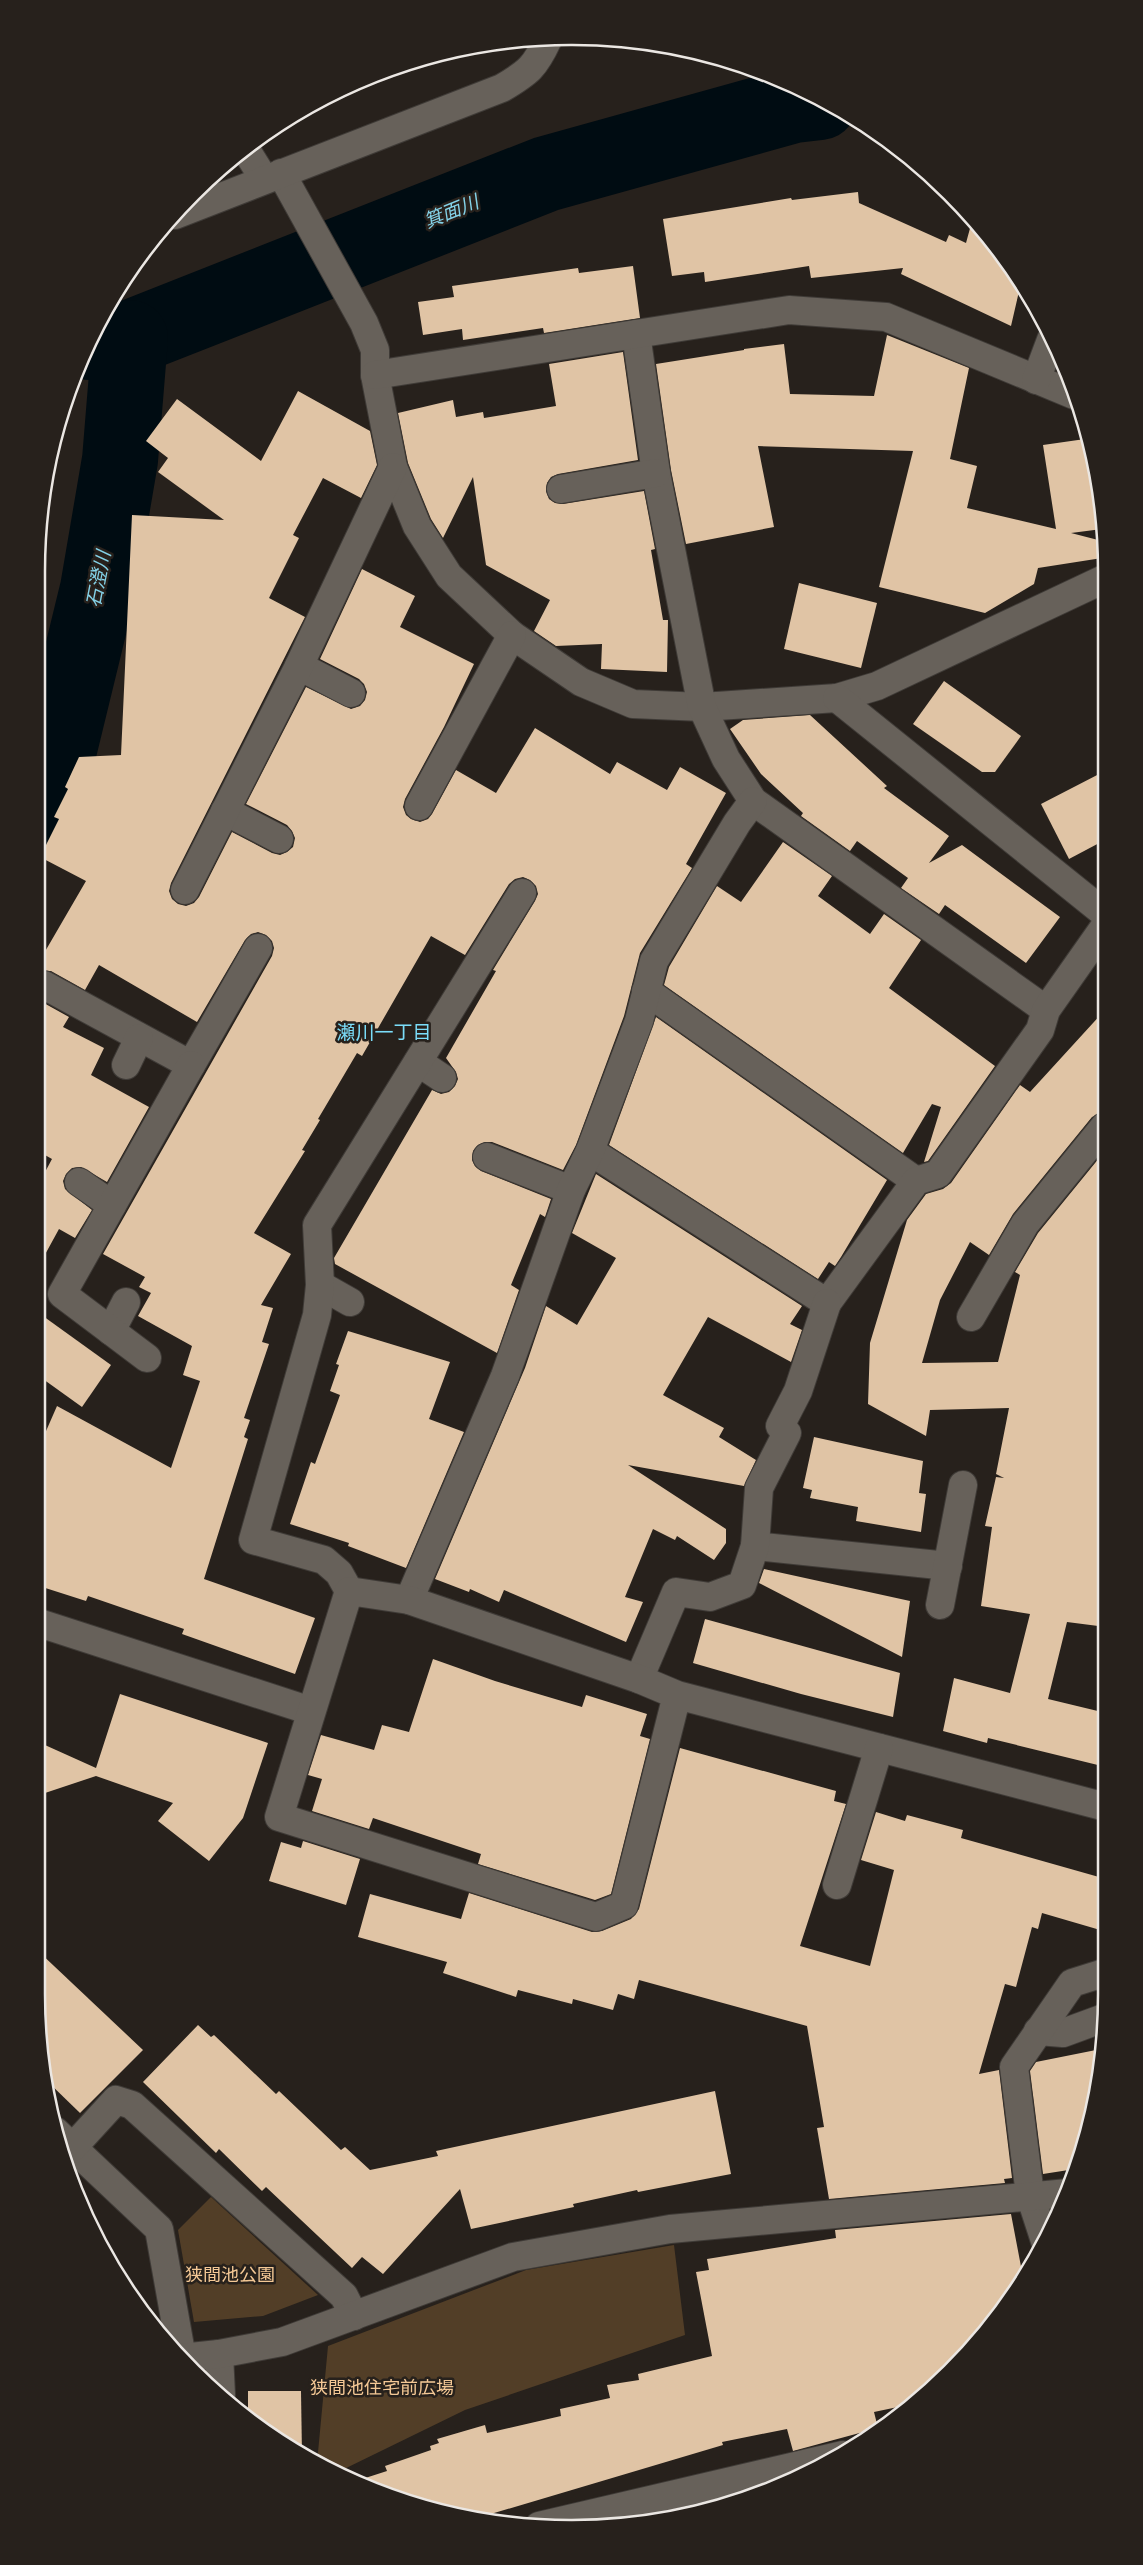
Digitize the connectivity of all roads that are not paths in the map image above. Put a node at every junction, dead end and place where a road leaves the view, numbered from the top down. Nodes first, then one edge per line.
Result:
1 (544, 46) edge
2 (251, 154) edge
3 (279, 182) junction
4 (188, 211) edge
5 (636, 334) junction
6 (1048, 348) edge
7 (375, 375) junction
8 (1036, 380) junction
9 (1066, 392) edge
10 (393, 468) junction
11 (656, 473) junction
12 (561, 489) dead end
13 (1098, 582) edge
14 (512, 635) junction
15 (298, 666) junction
16 (351, 693) dead end
17 (837, 698) junction
18 (702, 707) junction
19 (753, 801) junction
20 (418, 806) dead end
21 (225, 811) junction
22 (279, 839) dead end
23 (184, 890) dead end
24 (522, 893) dead end
25 (1098, 908) edge
26 (1098, 937) edge
27 (258, 948) dead end
28 (45, 986) edge
29 (646, 991) junction
30 (1046, 1010) junction
31 (139, 1038) junction
32 (418, 1062) junction
33 (190, 1064) junction
34 (126, 1065) dead end
35 (442, 1078) dead end
36 (1098, 1134) edge
37 (590, 1151) junction
38 (487, 1157) dead end
39 (79, 1182) dead end
40 (916, 1182) junction
41 (571, 1190) junction
42 (112, 1205) junction
43 (320, 1285) junction
44 (126, 1302) dead end
45 (350, 1302) dead end
46 (827, 1303) junction
47 (971, 1318) dead end
48 (111, 1331) junction
49 (147, 1358) dead end
50 (963, 1484) dead end
51 (755, 1546) junction
52 (948, 1566) junction
53 (349, 1591) junction
54 (409, 1600) junction
55 (940, 1605) dead end
56 (45, 1626) edge
57 (639, 1679) junction
58 (677, 1695) junction
59 (311, 1711) junction
60 (879, 1748) junction
61 (1098, 1806) edge
62 (837, 1885) dead end
63 (1098, 1975) edge
64 (1097, 2020) edge
65 (1038, 2031) junction
66 (65, 2138) edge
67 (66, 2141) edge
68 (1059, 2193) edge
69 (1030, 2195) junction
70 (1042, 2230) edge
71 (354, 2316) junction
72 (180, 2345) edge
73 (219, 2354) junction
74 (191, 2357) edge
75 (221, 2386) edge
76 (810, 2463) edge
77 (565, 2520) edge

1 - 3 street
2 - 3 street
3 - 4 street
3 - 7 street
5 - 7 street
5 - 8 street
5 - 11 street
6 - 8 street
7 - 10 street
8 - 9 street
10 - 14 street
10 - 15 street
11 - 12 street
11 - 18 street
13 - 17 street
14 - 18 street
14 - 20 street
15 - 16 street
15 - 21 street
17 - 18 street
17 - 25 street
18 - 19 street
19 - 29 street
19 - 30 street
21 - 22 street
21 - 23 street
24 - 32 street
26 - 30 street
27 - 33 street
28 - 31 street
29 - 37 street
29 - 40 street
30 - 40 street
31 - 33 street
31 - 34 street
32 - 35 street
32 - 43 street
33 - 42 street
36 - 47 street
37 - 41 street
37 - 46 street
38 - 41 street
39 - 42 street
40 - 46 street
41 - 54 street
42 - 48 street
43 - 45 street
43 - 53 street
44 - 48 street
46 - 51 street
48 - 49 street
50 - 52 street
51 - 52 street
51 - 57 street
52 - 55 street
53 - 54 street
53 - 59 street
54 - 57 street
56 - 59 street
57 - 58 street
58 - 59 street
58 - 60 street
60 - 61 street
60 - 62 street
63 - 65 street
64 - 65 street
65 - 69 street
66 - 71 street
67 - 72 street
68 - 69 street
69 - 70 street
69 - 71 street
71 - 73 street
73 - 74 street
73 - 75 street
76 - 77 street

